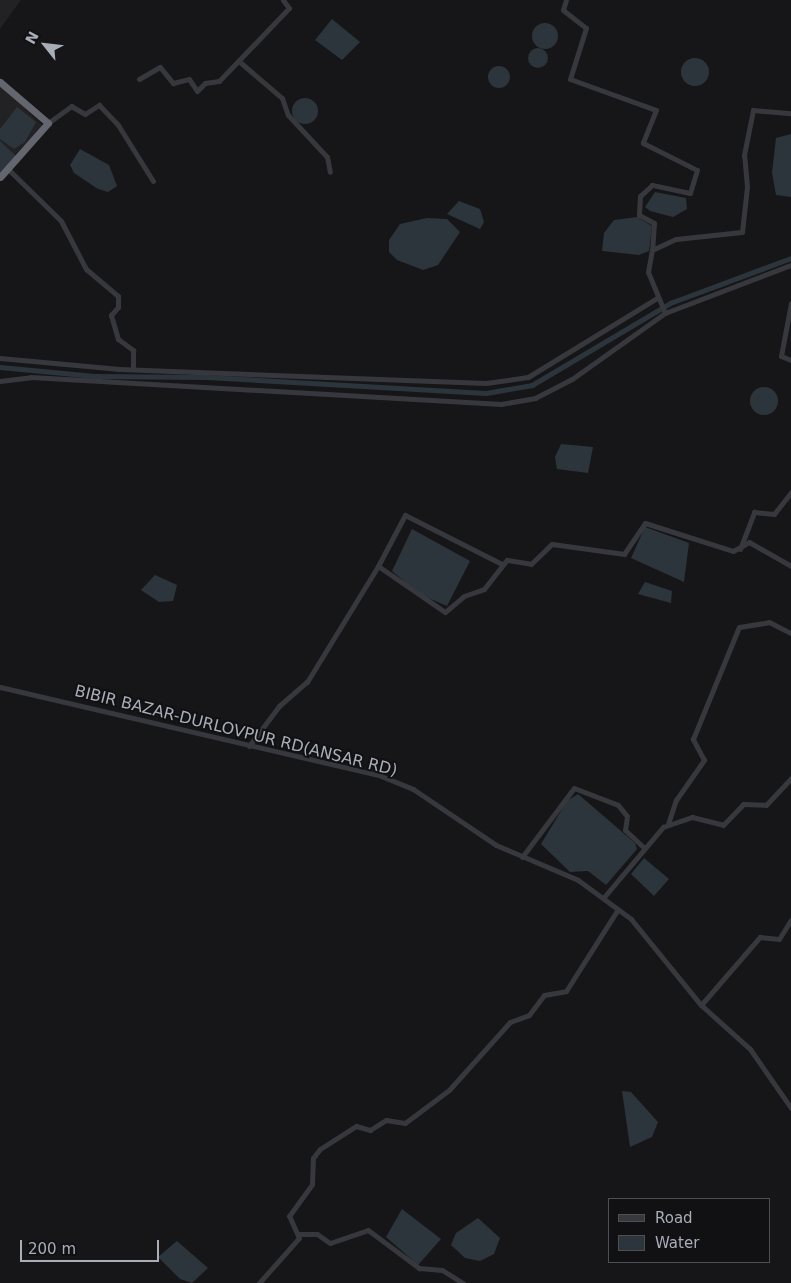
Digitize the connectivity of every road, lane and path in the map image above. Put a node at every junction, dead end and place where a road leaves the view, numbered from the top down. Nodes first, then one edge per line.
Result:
1 (282, 0) edge
2 (566, 0) edge
3 (241, 62) junction
4 (139, 80) dead end
5 (0, 82) edge
6 (791, 113) edge
7 (48, 123) junction
8 (9, 170) junction
9 (330, 172) dead end
10 (0, 177) edge
11 (153, 181) dead end
12 (652, 250) junction
13 (791, 265) edge
14 (657, 298) junction
15 (791, 303) edge
16 (665, 313) junction
17 (0, 358) edge
18 (791, 360) edge
19 (132, 369) junction
20 (0, 380) edge
21 (791, 492) edge
22 (738, 552) junction
23 (502, 564) junction
24 (378, 566) junction
25 (791, 566) edge
26 (791, 633) edge
27 (0, 687) edge
28 (249, 746) junction
29 (791, 778) edge
30 (668, 824) junction
31 (644, 848) junction
32 (522, 857) junction
33 (604, 897) junction
34 (618, 909) junction
35 (791, 920) edge
36 (701, 1005) junction
37 (791, 1108) edge
38 (299, 1234) junction
39 (259, 1283) edge
40 (463, 1283) edge

1 - 3 street
2 - 12 street
3 - 4 street
3 - 9 street
5 - 7 highway
6 - 12 street
7 - 8 highway
7 - 11 street
8 - 10 highway
8 - 19 street
12 - 14 street
13 - 16 street
14 - 16 street
14 - 19 street
15 - 18 street
16 - 20 street
17 - 19 street
21 - 22 street
22 - 23 street
22 - 25 street
23 - 24 street
23 - 24 street
24 - 28 street
26 - 30 street
27 - 28 street, BIBIR BAZAR-DURLOVPUR RD(ANSAR RD)
28 - 32 street, BIBIR BAZAR-DURLOVPUR RD(ANSAR RD)
29 - 30 street
30 - 31 street
31 - 32 street
31 - 33 street
32 - 33 street, BIBIR BAZAR-DURLOVPUR RD(ANSAR RD)
33 - 34 street, BIBIR BAZAR-DURLOVPUR RD(ANSAR RD)
34 - 36 street, BIBIR BAZAR-DURLOVPUR RD(ANSAR RD)
34 - 38 street
35 - 36 street
36 - 37 street, BIBIR BAZAR-DURLOVPUR RD(ANSAR RD)
38 - 39 street
38 - 40 street

